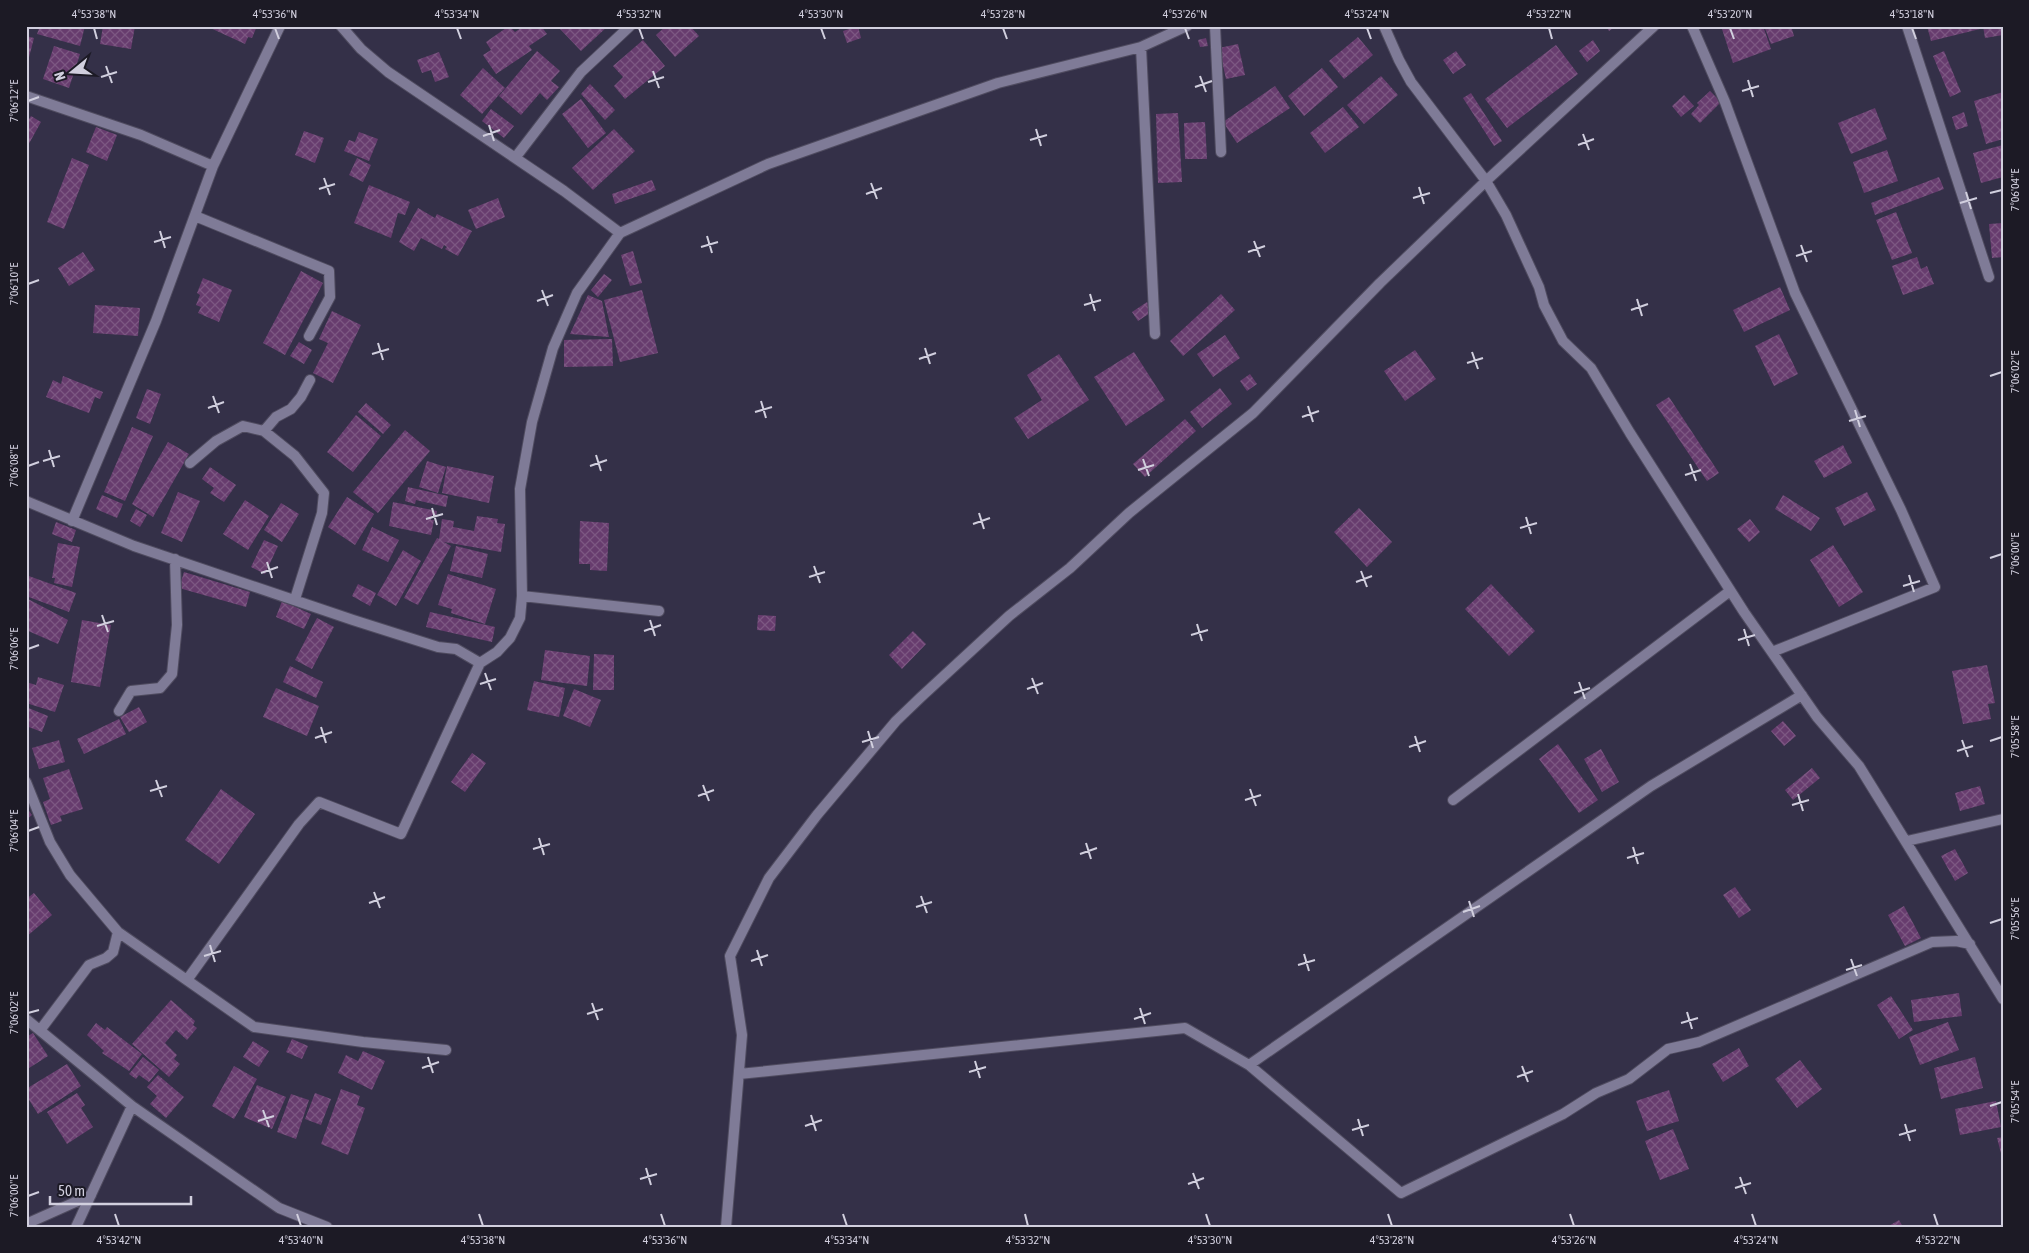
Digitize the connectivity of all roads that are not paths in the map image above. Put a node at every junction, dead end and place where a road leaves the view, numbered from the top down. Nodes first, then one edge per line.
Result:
1 (280, 26) edge
2 (341, 26) edge
3 (630, 26) edge
4 (1186, 26) edge
5 (1215, 26) edge
6 (1384, 26) edge
7 (1654, 26) edge
8 (1692, 26) edge
9 (1907, 26) edge
10 (1142, 47) junction
11 (26, 96) edge
12 (1221, 152) dead end
13 (515, 158) junction
14 (214, 166) junction
15 (1486, 181) junction
16 (194, 216) junction
17 (620, 233) junction
18 (1989, 278) dead end
19 (1155, 334) dead end
20 (309, 336) dead end
21 (310, 380) dead end
22 (264, 431) junction
23 (190, 463) dead end
24 (26, 501) edge
25 (72, 521) junction
26 (175, 559) junction
27 (1730, 591) junction
28 (522, 596) junction
29 (295, 599) junction
30 (659, 611) dead end
31 (1772, 652) junction
32 (480, 662) junction
33 (1802, 695) junction
34 (119, 711) dead end
35 (26, 782) edge
36 (1452, 800) dead end
37 (2003, 819) edge
38 (1907, 841) junction
39 (118, 932) junction
40 (1970, 944) junction
41 (187, 980) junction
42 (2003, 999) edge
43 (26, 1019) edge
44 (41, 1029) junction
45 (446, 1050) dead end
46 (1249, 1065) junction
47 (739, 1074) junction
48 (132, 1106) junction
49 (91, 1195) junction
50 (26, 1224) edge
51 (76, 1227) edge
52 (327, 1227) edge
53 (726, 1227) edge

1 - 14 street
2 - 13 street
3 - 13 street
4 - 10 street
5 - 12 street
6 - 15 street
7 - 15 street
8 - 31 street
9 - 18 street
10 - 17 street
10 - 19 street
11 - 14 street
13 - 17 street
14 - 16 street
15 - 27 street
15 - 47 street
16 - 20 street
16 - 25 street
17 - 28 street
21 - 22 street
22 - 23 street
22 - 29 street
24 - 25 street
25 - 26 street
26 - 29 street
26 - 34 street
27 - 31 street
27 - 36 street
28 - 30 street
28 - 32 street
29 - 32 street
31 - 33 street
32 - 41 street
33 - 38 street
33 - 46 street
35 - 39 street
37 - 38 street
38 - 40 street
39 - 41 street
39 - 44 street
40 - 42 street
40 - 46 street
41 - 45 street
43 - 44 street
44 - 48 street
46 - 47 street
47 - 53 street
48 - 49 street
48 - 52 street
49 - 50 street
49 - 51 street

